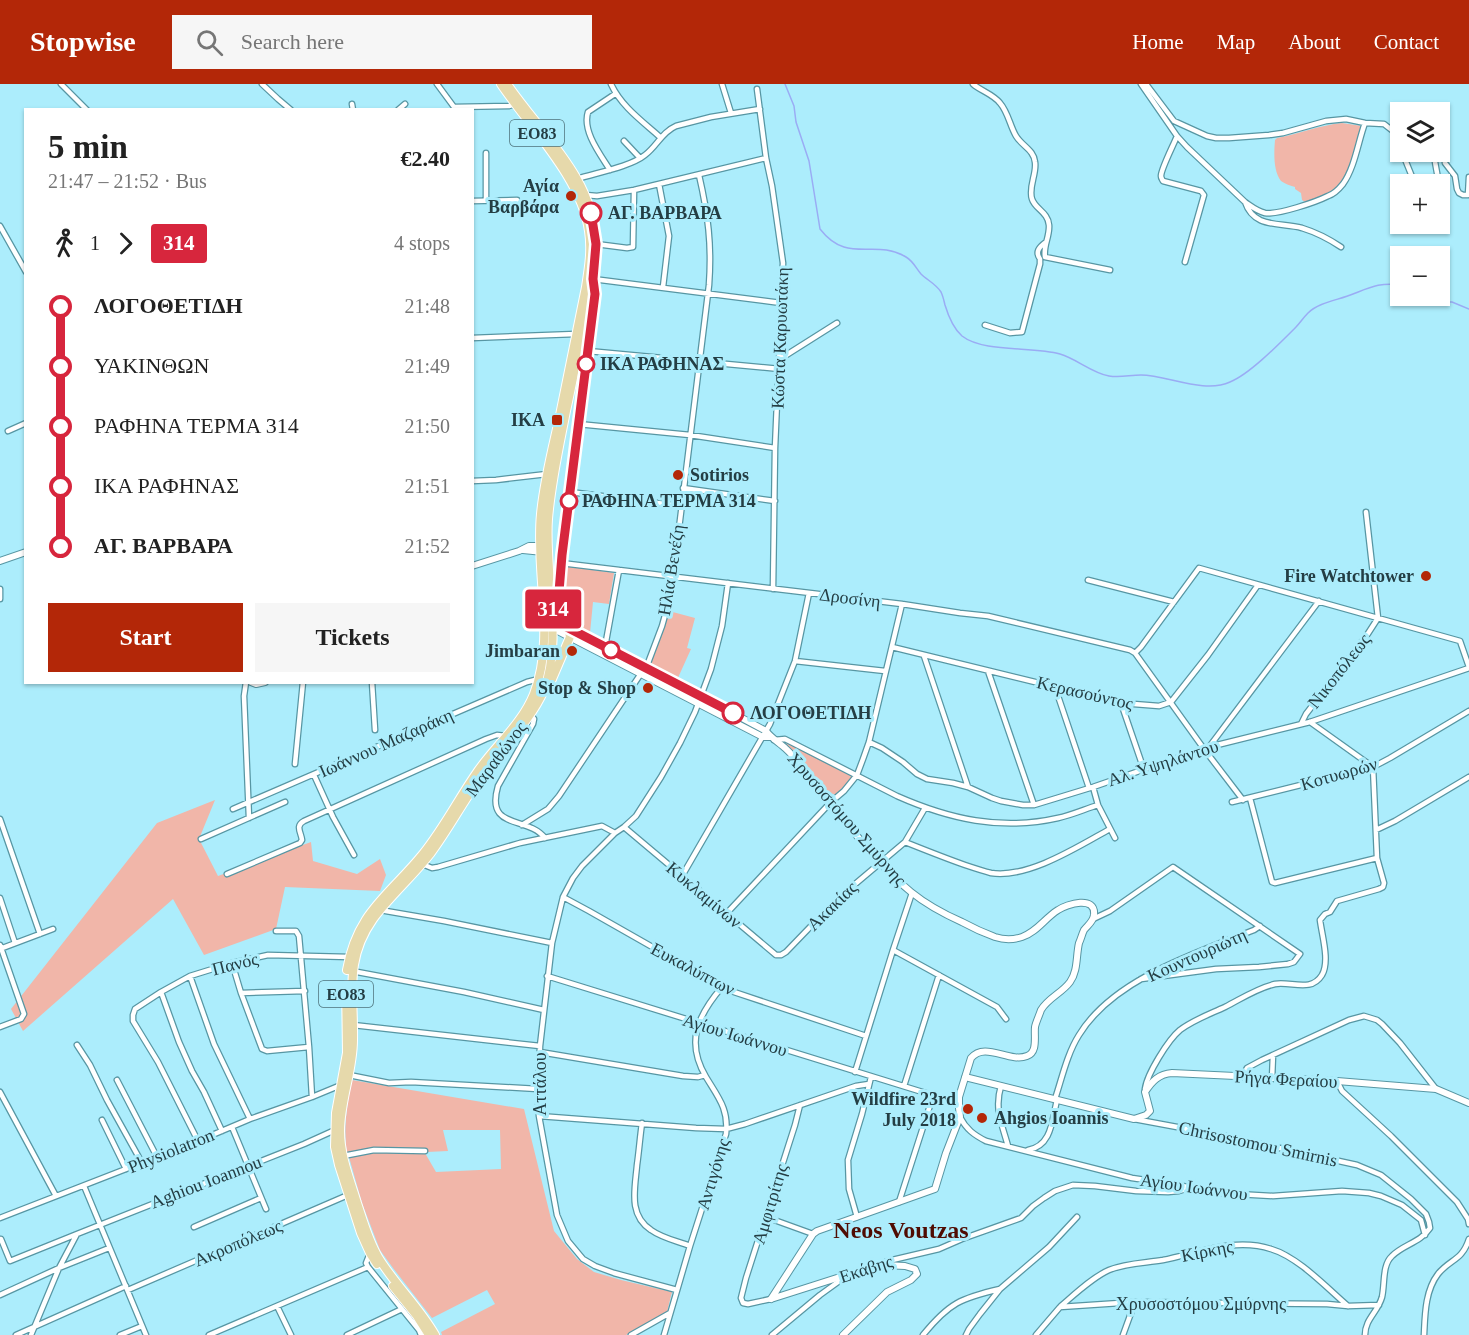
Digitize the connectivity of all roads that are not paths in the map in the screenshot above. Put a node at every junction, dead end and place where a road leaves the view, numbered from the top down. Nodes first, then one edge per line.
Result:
1 (61, 84) edge
2 (262, 84) edge
3 (437, 84) edge
4 (501, 84) edge
5 (507, 84) edge
6 (611, 84) edge
7 (722, 84) edge
8 (974, 84) edge
9 (1141, 84) edge
10 (1146, 84) edge
11 (757, 89) dead end
12 (615, 94) junction
13 (405, 104) dead end
14 (515, 104) junction
15 (85, 108) edge
16 (289, 108) edge
17 (400, 108) edge
18 (760, 109) junction
19 (731, 113) junction
20 (1365, 123) junction
21 (1390, 129) edge
22 (1177, 136) junction
23 (660, 137) junction
24 (624, 141) dead end
25 (486, 153) dead end
26 (766, 158) junction
27 (640, 159) junction
28 (1445, 162) edge
29 (610, 170) junction
30 (699, 175) junction
31 (1469, 177) edge
32 (575, 181) junction
33 (659, 184) junction
34 (634, 190) junction
35 (586, 195) junction
36 (486, 200) junction
37 (517, 200) dead end
38 (474, 201) edge
39 (1245, 202) junction
40 (0, 226) edge
41 (1046, 242) junction
42 (596, 244) junction
43 (1341, 247) dead end
44 (1185, 262) dead end
45 (24, 268) edge
46 (1110, 270) dead end
47 (593, 279) junction
48 (663, 287) junction
49 (708, 294) junction
50 (781, 303) junction
51 (837, 323) dead end
52 (985, 325) dead end
53 (576, 334) junction
54 (474, 338) edge
55 (588, 351) junction
56 (780, 359) junction
57 (699, 362) junction
58 (780, 369) junction
59 (24, 424) edge
60 (578, 424) junction
61 (8, 431) dead end
62 (690, 435) junction
63 (776, 448) junction
64 (547, 474) junction
65 (474, 481) edge
66 (683, 489) junction
67 (570, 492) junction
68 (775, 501) junction
69 (681, 506) junction
70 (1366, 512) dead end
71 (543, 549) junction
72 (24, 553) edge
73 (0, 561) edge
74 (561, 563) junction
75 (474, 565) edge
76 (619, 570) junction
77 (673, 577) junction
78 (1088, 580) dead end
79 (728, 583) junction
80 (1258, 585) junction
81 (0, 589) edge
82 (773, 589) junction
83 (809, 593) junction
84 (0, 599) edge
85 (1319, 601) junction
86 (1174, 602) junction
87 (902, 604) junction
88 (1378, 618) junction
89 (548, 619) junction
90 (566, 627) junction
91 (570, 637) junction
92 (605, 647) junction
93 (892, 647) junction
94 (1135, 652) junction
95 (924, 656) junction
96 (795, 661) junction
97 (645, 667) junction
98 (1468, 668) edge
99 (988, 671) junction
100 (885, 672) junction
101 (640, 673) junction
102 (539, 679) junction
103 (246, 684) edge
104 (303, 684) edge
105 (372, 684) edge
106 (1055, 687) junction
107 (701, 696) junction
108 (540, 697) junction
109 (1171, 702) junction
110 (1120, 703) junction
111 (699, 704) junction
112 (1469, 711) edge
113 (530, 714) junction
114 (1310, 722) junction
115 (1301, 724) junction
116 (375, 730) dead end
117 (769, 734) junction
118 (506, 736) junction
119 (869, 742) junction
120 (1207, 748) junction
121 (296, 764) dead end
122 (1373, 767) junction
123 (1144, 770) junction
124 (314, 774) junction
125 (857, 775) junction
126 (1469, 777) edge
127 (968, 787) junction
128 (1091, 788) junction
129 (1250, 798) junction
130 (1243, 800) junction
131 (285, 802) dead end
132 (831, 802) junction
133 (1232, 802) dead end
134 (248, 803) junction
135 (1034, 805) junction
136 (1098, 805) junction
137 (925, 808) junction
138 (233, 809) dead end
139 (330, 810) junction
140 (249, 818) junction
141 (0, 819) edge
142 (522, 825) junction
143 (624, 827) junction
144 (1110, 829) junction
145 (1376, 830) junction
146 (615, 833) junction
147 (201, 838) dead end
148 (545, 838) junction
149 (1115, 838) dead end
150 (905, 842) junction
151 (354, 855) dead end
152 (1377, 858) junction
153 (880, 863) junction
154 (422, 864) junction
155 (228, 874) dead end
156 (682, 876) junction
157 (912, 893) junction
158 (562, 897) junction
159 (0, 898) edge
160 (380, 910) junction
161 (726, 914) junction
162 (1093, 919) junction
163 (1260, 926) junction
164 (52, 929) dead end
165 (276, 931) dead end
166 (40, 934) junction
167 (15, 943) junction
168 (552, 943) junction
169 (0, 948) edge
170 (893, 950) junction
171 (786, 952) joint
172 (301, 956) junction
173 (350, 957) junction
174 (232, 963) junction
175 (352, 971) junction
176 (939, 975) junction
177 (189, 976) junction
178 (547, 976) junction
179 (1141, 979) junction
180 (722, 987) junction
181 (161, 992) junction
182 (304, 992) junction
183 (241, 993) junction
184 (544, 1010) junction
185 (1006, 1019) dead end
186 (699, 1024) junction
187 (353, 1025) junction
188 (0, 1027) edge
189 (866, 1036) junction
190 (77, 1045) dead end
191 (309, 1047) junction
192 (540, 1049) junction
193 (1273, 1055) junction
194 (855, 1072) junction
195 (349, 1075) junction
196 (705, 1076) junction
197 (871, 1077) junction
198 (965, 1077) junction
199 (1242, 1077) junction
200 (1272, 1079) junction
201 (117, 1080) dead end
202 (1336, 1081) junction
203 (341, 1084) junction
204 (869, 1084) junction
205 (904, 1086) junction
206 (1001, 1086) junction
207 (538, 1089) junction
208 (1436, 1089) junction
209 (0, 1092) edge
210 (1145, 1092) junction
211 (933, 1096) junction
212 (312, 1097) junction
213 (1056, 1100) junction
214 (958, 1103) junction
215 (1469, 1103) edge
216 (800, 1105) junction
217 (538, 1116) junction
218 (960, 1117) junction
219 (250, 1119) junction
220 (1134, 1119) junction
221 (102, 1120) dead end
222 (642, 1123) junction
223 (232, 1127) junction
224 (726, 1128) junction
225 (335, 1130) junction
226 (222, 1131) junction
227 (198, 1141) junction
228 (1008, 1146) junction
229 (425, 1151) dead end
230 (1026, 1151) junction
231 (344, 1156) junction
232 (157, 1157) junction
233 (142, 1163) junction
234 (248, 1165) junction
235 (126, 1169) junction
236 (84, 1186) junction
237 (1190, 1187) junction
238 (348, 1195) junction
239 (56, 1196) junction
240 (261, 1198) junction
241 (899, 1202) junction
242 (266, 1209) dead end
243 (766, 1217) junction
244 (857, 1217) junction
245 (1077, 1217) dead end
246 (0, 1218) edge
247 (1469, 1224) edge
248 (99, 1225) junction
249 (194, 1227) dead end
250 (77, 1234) junction
251 (813, 1234) junction
252 (1425, 1235) junction
253 (0, 1239) edge
254 (1469, 1239) edge
255 (690, 1245) junction
256 (109, 1248) junction
257 (370, 1253) junction
258 (881, 1264) junction
259 (368, 1267) junction
260 (59, 1268) junction
261 (840, 1277) junction
262 (127, 1288) junction
263 (1000, 1289) junction
264 (676, 1290) junction
265 (0, 1295) edge
266 (771, 1299) junction
267 (1135, 1302) junction
268 (743, 1303) joint
269 (1379, 1305) junction
270 (278, 1306) junction
271 (1348, 1306) junction
272 (1060, 1307) junction
273 (402, 1309) junction
274 (670, 1313) junction
275 (35, 1326) junction
276 (142, 1326) junction
277 (16, 1335) edge
278 (31, 1335) edge
279 (120, 1335) edge
280 (146, 1335) edge
281 (209, 1335) edge
282 (291, 1335) edge
283 (347, 1335) edge
284 (421, 1335) edge
285 (429, 1335) edge
286 (435, 1335) edge
287 (631, 1335) edge
288 (664, 1335) edge
289 (772, 1335) edge
290 (843, 1335) edge
291 (923, 1335) edge
292 (966, 1335) edge
293 (1036, 1335) edge
294 (1123, 1335) edge
295 (1365, 1335) edge
296 (1424, 1335) edge

1 - 15 street
2 - 16 street
3 - 14 street
4 - 14 main road, Μαραθώνος / ΕΟ83
5 - 32 main road, Μαραθώνος / ΕΟ83
6 - 12 street
7 - 19 street
8 - 41 street
9 - 22 street
10 - 20 street
11 - 18 street, Κώστα Καρυωτάκη
12 - 23 street
12 - 29 street
13 - 17 street
14 - 32 main road, Μαραθώνος / ΕΟ83
18 - 19 street
18 - 26 street, Κώστα Καρυωτάκη
19 - 23 street
20 - 21 street
20 - 39 street
22 - 39 street
22 - 44 street
23 - 27 street
24 - 27 street
25 - 36 street
26 - 30 street
26 - 50 street, Κώστα Καρυωτάκη
27 - 29 street
28 - 31 street
29 - 32 street
30 - 33 street
30 - 49 street, Ηλία Βενέζη
32 - 35 main road, Μαραθώνος / ΕΟ83
32 - 53 main road, Μαραθώνος / ΕΟ83
33 - 34 street
33 - 48 street
34 - 35 street
34 - 42 street
35 - 42 main road, Μαραθώνος / ΕΟ83
36 - 37 street
36 - 38 street
39 - 43 street
40 - 45 street
41 - 46 street
41 - 52 street
42 - 47 main road, Μαραθώνος / ΕΟ83
47 - 48 street
47 - 55 street
47 - 71 main road, Μαραθώνος / ΕΟ83
48 - 49 street
49 - 50 street
49 - 57 street, Ηλία Βενέζη
50 - 56 street, Κώστα Καρυωτάκη
51 - 56 street
53 - 54 street
53 - 64 main road, Μαραθώνος / ΕΟ83
55 - 57 street
55 - 60 street
56 - 58 street, Κώστα Καρυωτάκη
57 - 58 street
57 - 62 street, Ηλία Βενέζη
58 - 63 street, Κώστα Καρυωτάκη
59 - 61 street
60 - 62 street
60 - 67 street
62 - 63 street
62 - 66 street, Ηλία Βενέζη
63 - 68 street, Κώστα Καρυωτάκη
64 - 65 street
64 - 71 main road, Μαραθώνος / ΕΟ83
66 - 68 street
66 - 69 street, Ηλία Βενέζη
67 - 69 street
67 - 74 street
68 - 82 street, Κώστα Καρυωτάκη
69 - 77 street, Ηλία Βενέζη
70 - 88 street, Νικοπόλεως
71 - 75 street
71 - 89 main road, Μαραθώνος / ΕΟ83
72 - 73 street
74 - 76 street, Δροσίνη
74 - 89 street
76 - 77 street, Δροσίνη
76 - 92 street
77 - 79 street, Δροσίνη
77 - 97 street, Ηλία Βενέζη
78 - 86 street
79 - 82 street, Δροσίνη
79 - 107 street, Αττάλου
80 - 85 street
80 - 86 street
80 - 109 street
81 - 84 street
82 - 83 street, Δροσίνη
83 - 87 street, Δροσίνη
83 - 96 street
85 - 88 street
85 - 120 street
86 - 94 street
87 - 93 street
87 - 94 street, Δροσίνη
88 - 98 street
88 - 115 street, Νικοπόλεως
89 - 90 street, Χρυσοστόμου Σμύρνης
89 - 91 street, Χρυσοστόμου Σμύρνης
89 - 102 main road, Μαραθώνος / ΕΟ83
89 - 108 main road, Μαραθώνος / ΕΟ83
90 - 91 main road
90 - 92 street, Χρυσοστόμου Σμύρνης
91 - 101 street, Χρυσοστόμου Σμύρνης
91 - 108 main road
92 - 97 street, Χρυσοστόμου Σμύρνης
93 - 95 street, Κερασούντος
93 - 100 street
94 - 109 street
95 - 99 street, Κερασούντος
95 - 127 street
96 - 100 street
96 - 117 street
97 - 101 street, Ηλία Βενέζη
97 - 107 street, Χρυσοστόμου Σμύρνης
98 - 114 street, Αλ. Υψηλάντου
99 - 106 street, Κερασούντος
99 - 135 street
100 - 119 street
101 - 111 street, Χρυσοστόμου Σμύρνης
101 - 142 street, Ηλία Βενέζη
102 - 118 main road, Μαραθώνος / ΕΟ83
102 - 124 street, Ιωάννου Μαζαράκη
103 - 134 street
104 - 121 street
105 - 116 street
106 - 110 street, Κερασούντος
106 - 128 street
107 - 111 street, Αττάλου
107 - 117 street, Χρυσοστόμου Σμύρνης
108 - 113 main road, Μαραθώνος / ΕΟ83
109 - 110 street, Κερασούντος
109 - 120 street
110 - 123 street
111 - 117 street, Χρυσοστόμου Σμύρνης
111 - 143 street, Αττάλου
112 - 122 street, Κοτυωρών
113 - 142 street
113 - 154 main road, Μαραθώνος / ΕΟ83
114 - 115 street, Αλ. Υψηλάντου
114 - 122 street
115 - 120 street, Αλ. Υψηλάντου
117 - 125 street
117 - 132 street, Χρυσοστόμου Σμύρνης
117 - 156 street
118 - 139 street
118 - 173 main road, Μαραθώνος / ΕΟ83
119 - 125 street
119 - 127 street, Αλ. Υψηλάντου
120 - 123 street, Αλ. Υψηλάντου
120 - 130 street
122 - 129 street, Κοτυωρών
122 - 145 street
123 - 128 street, Αλ. Υψηλάντου
124 - 134 street, Ιωάννου Μαζαράκη
124 - 139 street
125 - 132 street
125 - 137 street
126 - 145 street
127 - 135 street, Αλ. Υψηλάντου
128 - 135 street, Αλ. Υψηλάντου
128 - 136 street
129 - 130 street, Κοτυωρών
129 - 152 street
130 - 133 street, Κοτυωρών
131 - 140 street
132 - 153 street, Χρυσοστόμου Σμύρνης
132 - 161 street
134 - 138 street, Ιωάννου Μαζαράκη
134 - 140 street
136 - 137 street
136 - 144 street
137 - 150 street, Ακακίας
139 - 151 street
139 - 155 street
140 - 147 street
141 - 166 street
142 - 148 street
143 - 146 street, Αττάλου
143 - 156 street, Κυκλαμίνων
144 - 149 street
144 - 150 street
145 - 152 street
146 - 148 street
146 - 158 street, Αττάλου
148 - 154 street
150 - 153 street, Ακακίας
152 - 210 street
153 - 157 street, Χρυσοστόμου Σμύρνης
153 - 171 street, Ακακίας
154 - 160 main road, Μαραθώνος / ΕΟ83
156 - 161 street, Κυκλαμίνων
157 - 162 street, Χρυσοστόμου Σμύρνης
157 - 170 street
158 - 168 street, Αττάλου
158 - 180 street, Ευκαλύπτων
159 - 167 street
160 - 168 street
160 - 175 main road, Μαραθώνος / ΕΟ83
161 - 171 street, Κυκλαμίνων
162 - 163 street
162 - 198 street
163 - 179 street, Κουντουριώτη
163 - 179 street
164 - 166 street
165 - 172 street
166 - 167 street
167 - 169 street
168 - 178 street, Αττάλου
169 - 188 street
170 - 176 street
170 - 189 street
172 - 173 street, Πανός
172 - 174 street, Πανός
172 - 182 street
173 - 203 main road, Μαραθώνος / ΕΟ83
174 - 177 street, Πανός
174 - 183 street
175 - 184 street
175 - 187 main road, Μαραθώνος / ΕΟ83
176 - 185 street
176 - 205 street
177 - 181 street, Πανός
177 - 219 street
178 - 184 street, Αττάλου
178 - 186 street, Αγίου Ιωάννου
179 - 213 street, Κουντουριώτη
180 - 186 street, Αντιγόνης
180 - 189 street, Ευκαλύπτων
181 - 226 street
181 - 227 street, Πανός
182 - 183 street
182 - 191 street
183 - 191 street
184 - 192 street, Αττάλου
186 - 194 street, Αγίου Ιωάννου
186 - 196 street, Αντιγόνης
187 - 192 street
187 - 195 main road, Μαραθώνος / ΕΟ83
189 - 194 street
190 - 233 street
191 - 212 street
192 - 196 street
192 - 207 street, Αττάλου
193 - 199 street
193 - 200 street
193 - 208 street
194 - 197 street, Αγίου Ιωάννου
195 - 207 street
195 - 231 main road, Μαραθώνος / ΕΟ83
196 - 224 street, Αντιγόνης
197 - 204 street
197 - 205 street, Αγίου Ιωάννου
198 - 206 street, Chrisostomou Smirnis
198 - 214 street
199 - 200 street, Ρήγα Φεραίου
199 - 210 street, Ρήγα Φεραίου
200 - 202 street, Ρήγα Φεραίου
201 - 232 street
202 - 208 street, Ρήγα Φεραίου
202 - 247 street
203 - 212 street, Physiolatron
203 - 225 main road, Μαραθώνος / ΕΟ83
204 - 216 street
204 - 244 street
205 - 211 street, Αγίου Ιωάννου
206 - 213 street, Chrisostomou Smirnis
206 - 228 street
207 - 217 street, Αττάλου
208 - 215 street, Ρήγα Φεραίου
209 - 239 street
210 - 220 street
211 - 214 street, Αγίου Ιωάννου
211 - 241 street
212 - 219 street, Physiolatron
213 - 220 street, Chrisostomou Smirnis
213 - 230 street, Κουντουριώτη
214 - 218 street
216 - 224 street
216 - 243 street, Αμφιτρίτης
217 - 222 street
217 - 264 street, Αττάλου
218 - 228 street, Αγίου Ιωάννου
218 - 241 street
219 - 223 street, Physiolatron
220 - 252 street, Chrisostomou Smirnis
221 - 235 street
222 - 224 street
222 - 255 street
223 - 226 street, Physiolatron
223 - 234 street
224 - 255 street, Αντιγόνης
225 - 234 street, Aghiou Ioannou
225 - 238 main road, Μαραθώνος / ΕΟ83
226 - 227 street, Physiolatron
227 - 232 street, Physiolatron
228 - 230 street, Αγίου Ιωάννου
229 - 231 street
230 - 237 street, Αγίου Ιωάννου
231 - 286 main road, Μαραθώνος / ΕΟ83
232 - 233 street, Physiolatron
233 - 235 street, Physiolatron
234 - 240 street
234 - 248 street, Aghiou Ioannou
235 - 236 street, Physiolatron
236 - 239 street, Physiolatron
236 - 248 street
237 - 252 street, Αγίου Ιωάννου
237 - 258 street, Εκάβης
238 - 257 main road, Μαραθώνος / ΕΟ83
238 - 262 street, Ακροπόλεως
239 - 246 street, Physiolatron
240 - 242 street
240 - 249 street
241 - 244 street
243 - 251 street
243 - 268 street, Αμφιτρίτης
244 - 251 street
245 - 263 street
248 - 250 street, Aghiou Ioannou
248 - 256 street
250 - 253 street, Aghiou Ioannou
250 - 260 street
251 - 266 street
252 - 269 street
254 - 296 street
255 - 264 street, Αντιγόνης
256 - 260 street
256 - 262 street
257 - 259 street
257 - 285 main road, Μαραθώνος / ΕΟ83
258 - 261 street, Εκάβης
258 - 290 street
259 - 270 street
259 - 273 street
260 - 265 street
260 - 275 street
261 - 266 street, Εκάβης
261 - 289 street
262 - 275 street, Ακροπόλεως
262 - 276 street
263 - 291 street
263 - 292 street
264 - 274 street, Αντιγόνης
266 - 268 street, Εκάβης
267 - 271 street, Χρυσοστόμου Σμύρνης
267 - 272 street, Χρυσοστόμου Σμύρνης
267 - 294 street
269 - 271 street, Χρυσοστόμου Σμύρνης
269 - 295 street
270 - 281 street
270 - 282 street
271 - 272 street, Κίρκης
272 - 293 street
273 - 283 street
273 - 284 street
274 - 287 street
274 - 288 street, Αντιγόνης
275 - 277 street, Ακροπόλεως
275 - 278 street
276 - 279 street
276 - 280 street

